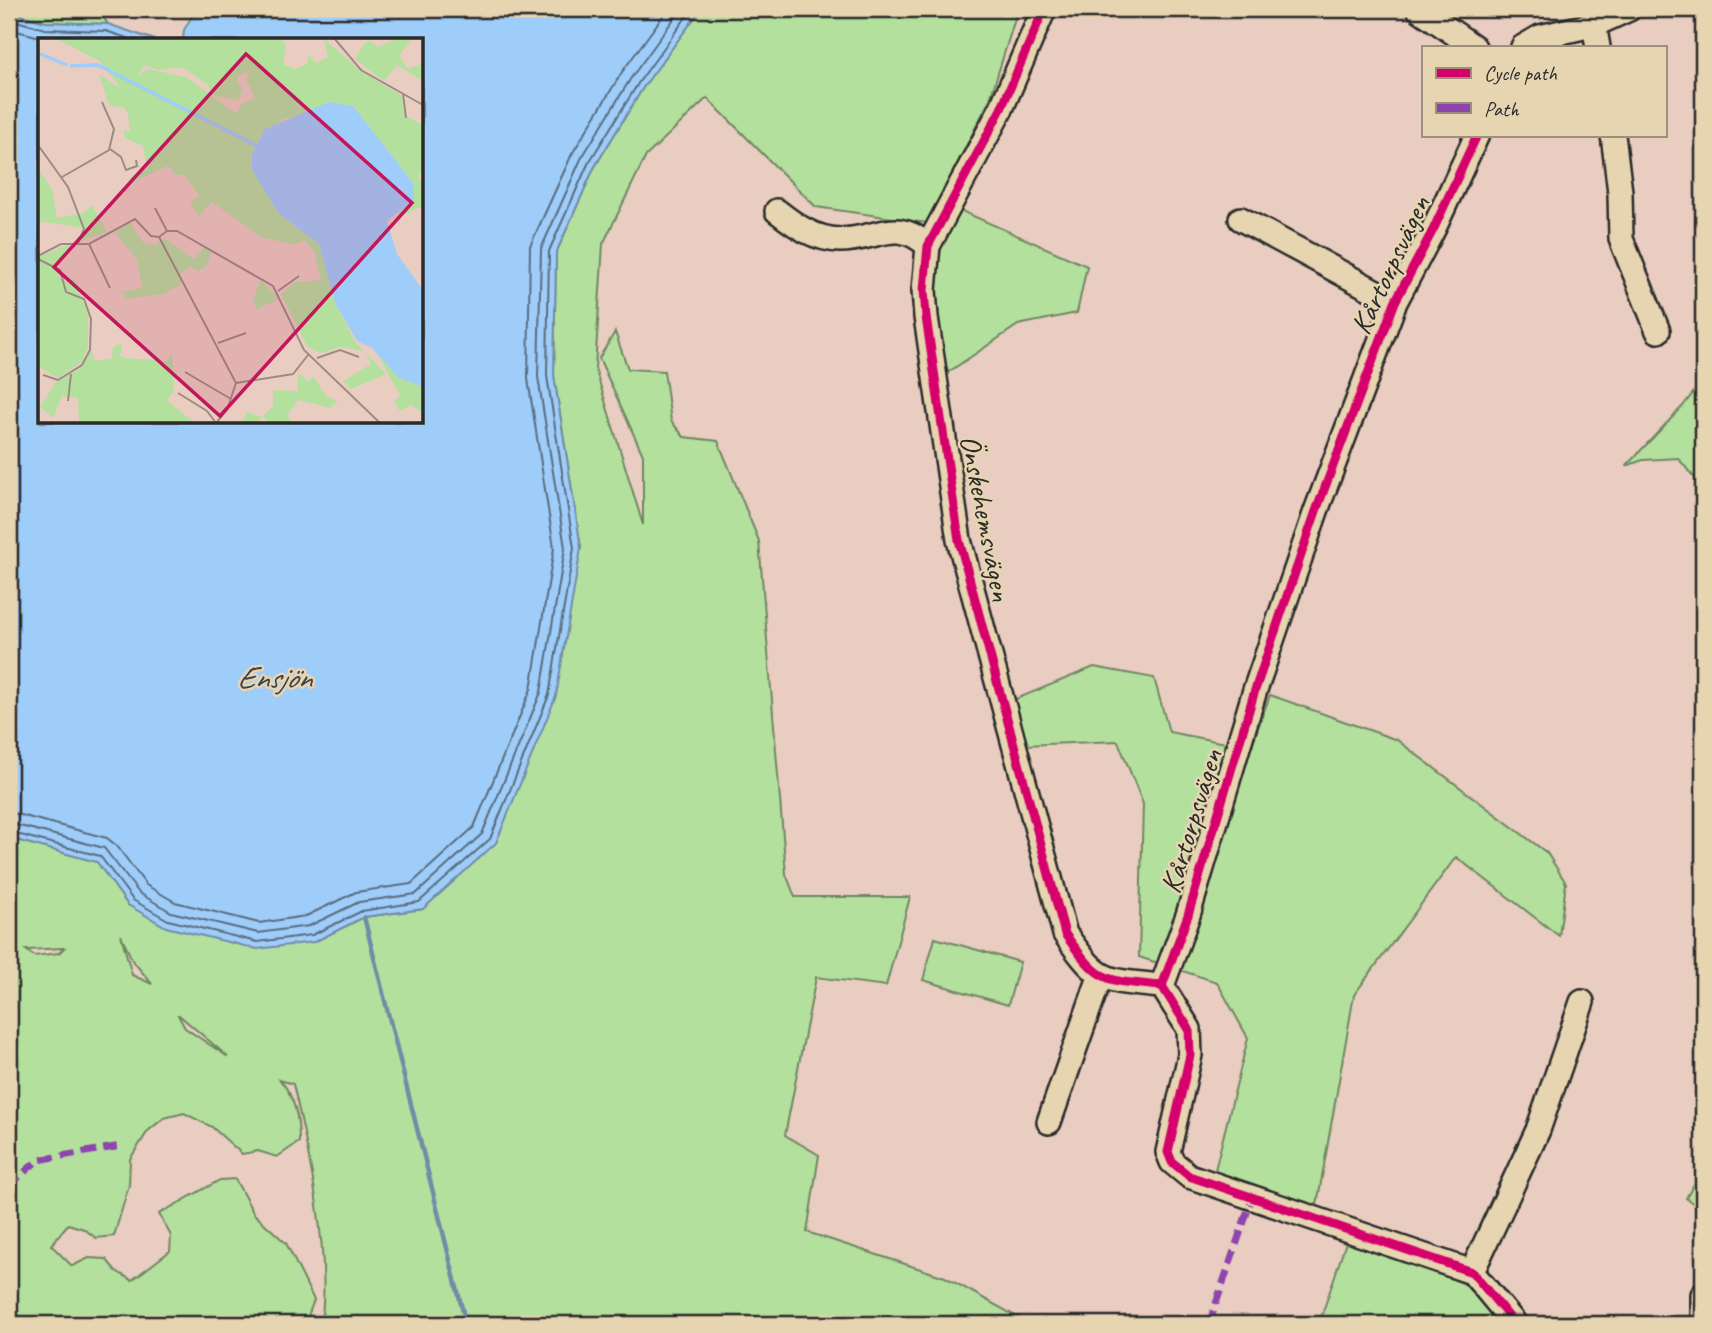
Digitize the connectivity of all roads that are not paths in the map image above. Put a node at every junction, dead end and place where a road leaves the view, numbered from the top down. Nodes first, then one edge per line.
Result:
1 (1044, 9) edge
2 (1419, 9) edge
3 (1629, 9) edge
4 (1594, 24) junction
5 (1473, 46) edge
6 (1525, 46) edge
7 (1598, 46) edge
8 (1477, 136) edge
9 (1612, 136) edge
10 (777, 211) dead end
11 (1241, 219) dead end
12 (928, 246) junction
13 (1395, 302) junction
14 (1658, 331) dead end
15 (1100, 977) junction
16 (1162, 986) junction
17 (1582, 1002) dead end
18 (1049, 1122) dead end
19 (1472, 1272) junction
20 (1703, 1295) edge
21 (1703, 1316) edge
22 (1514, 1324) edge

1 - 12 street, Önskehemsvägen
2 - 5 street
3 - 4 street
4 - 6 street
4 - 7 street
8 - 13 street, Kårtorpsvägen
9 - 14 street
10 - 12 street
11 - 13 street
12 - 15 street, Önskehemsvägen
13 - 16 street, Kårtorpsvägen
15 - 16 street
15 - 18 street
16 - 19 street
17 - 19 street
19 - 22 street
20 - 21 street

